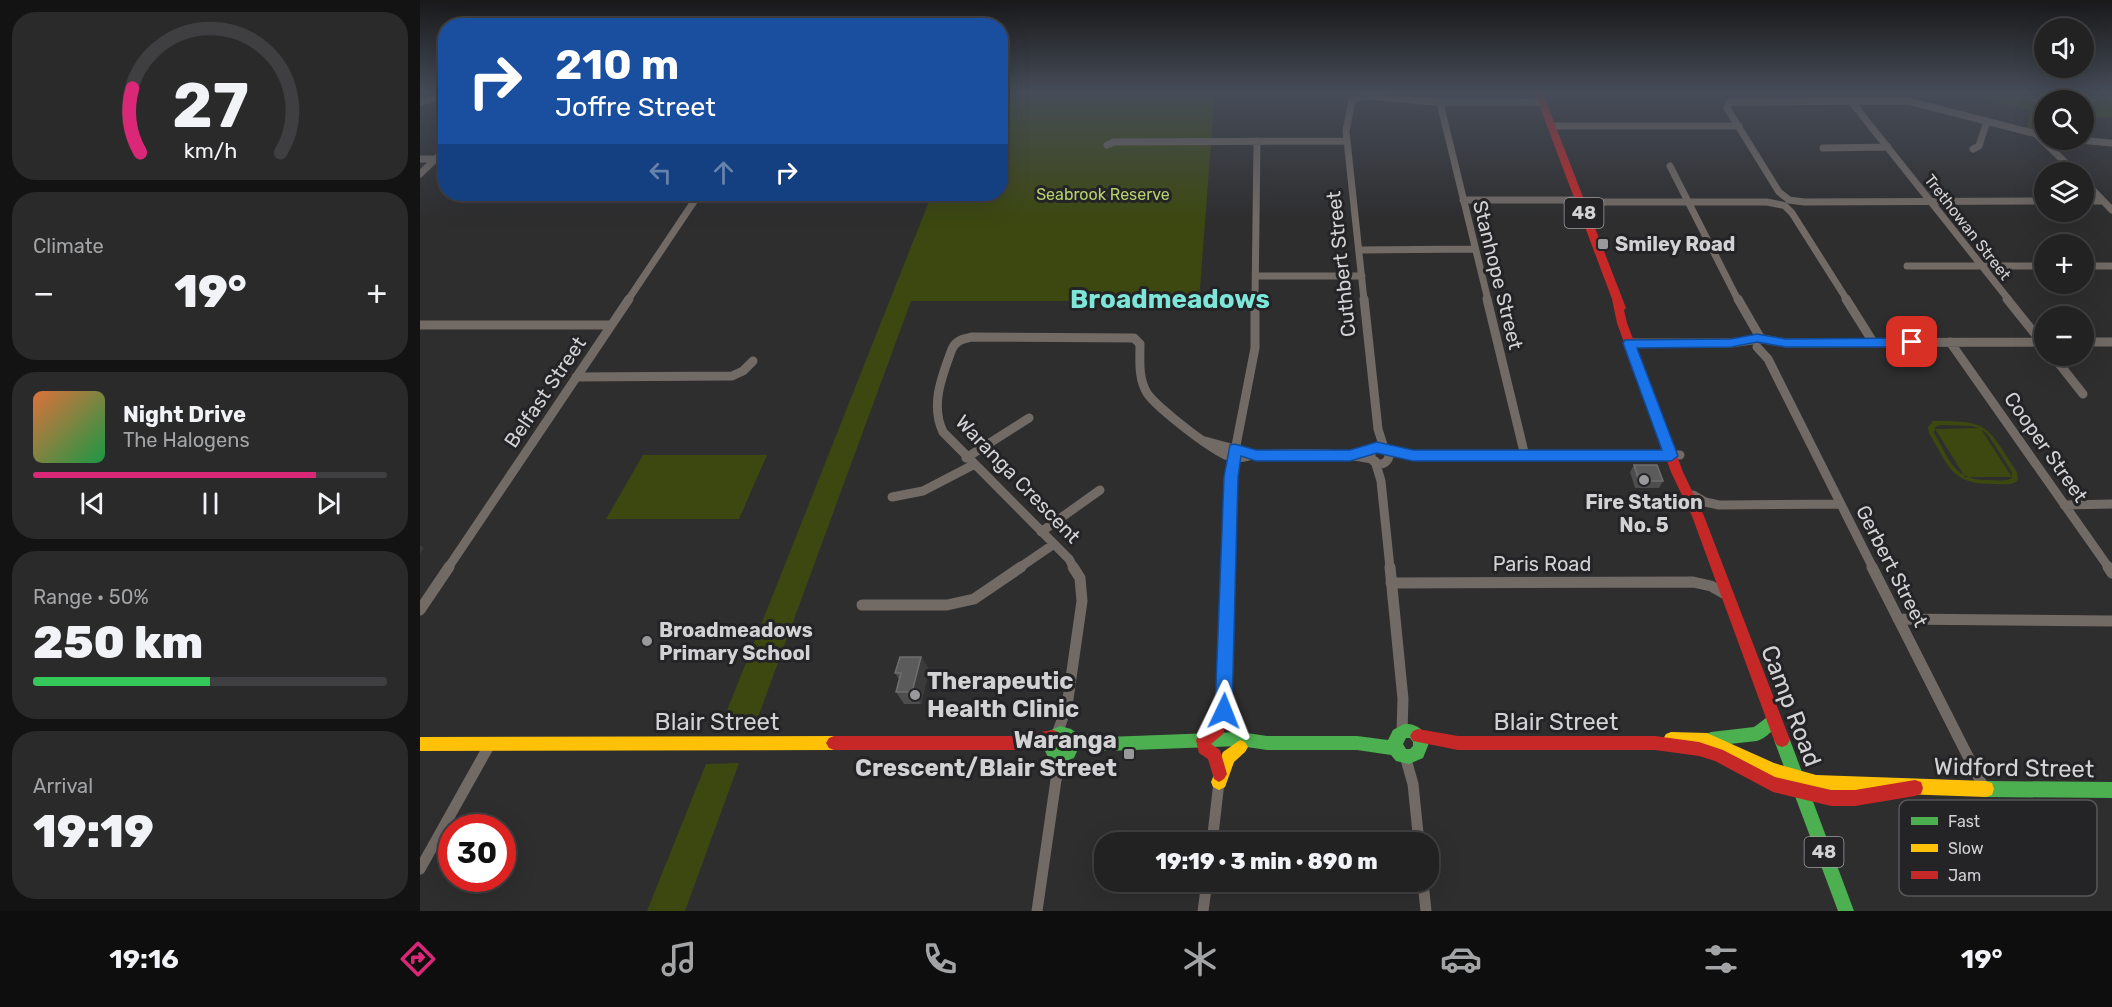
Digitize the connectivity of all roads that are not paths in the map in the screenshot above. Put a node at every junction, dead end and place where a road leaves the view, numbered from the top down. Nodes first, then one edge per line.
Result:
1 (1347, 134) edge
2 (1447, 134) edge
3 (1554, 134) edge
4 (1744, 134) edge
5 (1876, 134) edge
6 (1983, 134) edge
7 (1257, 141) junction
8 (1347, 141) junction
9 (2094, 141) edge
10 (2112, 142) edge
11 (1107, 145) dead end
12 (1887, 147) junction
13 (1823, 148) dead end
14 (1973, 149) dead end
15 (2052, 150) edge
16 (438, 156) edge
17 (420, 159) edge
18 (435, 159) junction
19 (2065, 162) edge
20 (1670, 166) dead end
21 (420, 174) edge
22 (2094, 192) edge
23 (1463, 200) junction
24 (694, 201) edge
25 (1580, 201) junction
26 (1930, 201) junction
27 (2034, 201) edge
28 (2094, 201) edge
29 (2103, 201) junction
30 (1688, 202) junction
31 (1786, 202) junction
32 (2112, 210) edge
33 (1475, 249) junction
34 (1359, 250) junction
35 (1907, 266) dead end
36 (1982, 266) junction
37 (2034, 266) edge
38 (2094, 266) edge
39 (2112, 266) edge
40 (1256, 276) junction
41 (1362, 276) junction
42 (420, 325) edge
43 (611, 325) junction
44 (2034, 331) edge
45 (1873, 342) junction
46 (1950, 342) junction
47 (2094, 342) edge
48 (2112, 342) edge
49 (1633, 343) junction
50 (1759, 343) junction
51 (2034, 343) edge
52 (753, 361) dead end
53 (2061, 366) edge
54 (576, 377) junction
55 (2083, 394) dead end
56 (1029, 418) dead end
57 (1234, 453) junction
58 (1380, 455) junction
59 (1675, 455) junction
60 (1524, 456) junction
61 (969, 461) junction
62 (1100, 490) dead end
63 (1693, 495) junction
64 (892, 497) dead end
65 (1841, 504) junction
66 (2112, 504) edge
67 (1719, 505) junction
68 (2064, 505) junction
69 (1698, 516) junction
70 (1041, 532) junction
71 (1054, 544) junction
72 (1718, 569) junction
73 (2112, 573) edge
74 (1693, 582) junction
75 (1391, 583) junction
76 (1727, 595) junction
77 (862, 605) dead end
78 (420, 610) edge
79 (1899, 619) junction
80 (2112, 621) edge
81 (1224, 711) junction
82 (1774, 719) junction
83 (1407, 734) junction
84 (1063, 736) junction
85 (1707, 740) junction
86 (1015, 743) junction
87 (1240, 743) junction
88 (1357, 743) junction
89 (1458, 743) junction
90 (1655, 743) junction
91 (420, 744) edge
92 (490, 744) junction
93 (1106, 744) junction
94 (1204, 744) junction
95 (1060, 752) junction
96 (1410, 753) junction
97 (1796, 778) junction
98 (1219, 782) junction
99 (1915, 788) junction
100 (1984, 788) junction
101 (2112, 790) edge
102 (1801, 792) junction
103 (1213, 832) edge
104 (1418, 832) edge
105 (420, 869) edge
106 (1206, 892) edge
107 (1424, 892) edge
108 (1037, 911) edge
109 (1203, 911) edge
110 (1426, 911) edge
111 (1846, 911) edge

1 - 8 street, Cuthbert Street
2 - 23 street, Stanhope Street
3 - 25 street, Camp Road / 48
4 - 31 street
5 - 12 street, Trethowan Street
6 - 14 street
7 - 8 street
7 - 11 street
7 - 40 street
8 - 34 street, Cuthbert Street
9 - 10 street
12 - 13 street
12 - 26 street, Trethowan Street
15 - 19 street
16 - 18 street
17 - 18 street
18 - 21 street
20 - 30 street, Gerbert Street
22 - 29 street
23 - 25 street
23 - 33 street, Stanhope Street
24 - 43 street, Belfast Street
25 - 30 street
25 - 49 street, Camp Road / 48
26 - 27 street
26 - 31 street
26 - 36 street, Trethowan Street
28 - 29 street
29 - 32 street
30 - 31 street
30 - 50 street, Gerbert Street
31 - 45 street
33 - 34 street
33 - 60 street, Stanhope Street
34 - 41 street, Cuthbert Street
35 - 36 street
36 - 37 street
36 - 44 street, Trethowan Street
38 - 39 street
40 - 41 street
40 - 57 street
41 - 58 street, Cuthbert Street
42 - 43 street
43 - 54 street, Belfast Street
45 - 46 street
45 - 50 street
46 - 51 street
46 - 68 street, Cooper Street
47 - 48 street
49 - 50 street
49 - 59 street, Camp Road / 48
50 - 65 street, Gerbert Street
52 - 54 street
53 - 55 street
54 - 78 street, Belfast Street
56 - 61 street
57 - 58 street
57 - 61 street, Waranga Crescent
57 - 81 street
58 - 60 street
58 - 75 street, Cuthbert Street
59 - 60 street
59 - 63 street, Camp Road / 48
59 - 69 street, Camp Road / 48
61 - 64 street
61 - 70 street, Waranga Crescent
62 - 70 street
63 - 67 street
63 - 69 street, Camp Road / 48
65 - 67 street
65 - 79 street, Gerbert Street
66 - 68 street
67 - 69 street
68 - 73 street, Cooper Street
69 - 72 street, Camp Road / 48
70 - 71 street, Waranga Crescent
71 - 77 street
71 - 84 street, Waranga Crescent
72 - 74 street, Paris Road
72 - 76 street, Camp Road / 48
74 - 75 street, Paris Road
74 - 76 street, Paris Road
75 - 83 street, Cuthbert Street
76 - 82 street, Camp Road / 48
79 - 80 street
79 - 100 street, Gerbert Street
81 - 87 street
81 - 94 street
82 - 85 street, Blair Street
82 - 97 street, Camp Road / 48
83 - 88 street, Blair Street
83 - 89 street, Blair Street
83 - 96 street
83 - 96 street
84 - 86 street, Blair Street
84 - 93 street, Blair Street
84 - 95 street
84 - 95 street
85 - 90 street, Blair Street
85 - 97 street, Blair Street
86 - 92 street, Blair Street
86 - 95 street, Blair Street
87 - 88 street, Blair Street
87 - 94 street, Blair Street
87 - 98 street
88 - 96 street, Blair Street
89 - 90 street, Blair Street
89 - 96 street, Blair Street
90 - 102 street, Blair Street
91 - 92 street, Blair Street
92 - 105 street
93 - 94 street, Blair Street
93 - 95 street, Blair Street
94 - 98 street
95 - 108 street
96 - 104 street
97 - 99 street, Widford Street
97 - 102 street, Camp Road / 48
98 - 103 street
99 - 100 street, Widford Street
99 - 102 street, Widford Street
100 - 101 street, Widford Street
102 - 111 street, Camp Road / 48
106 - 109 street
107 - 110 street

